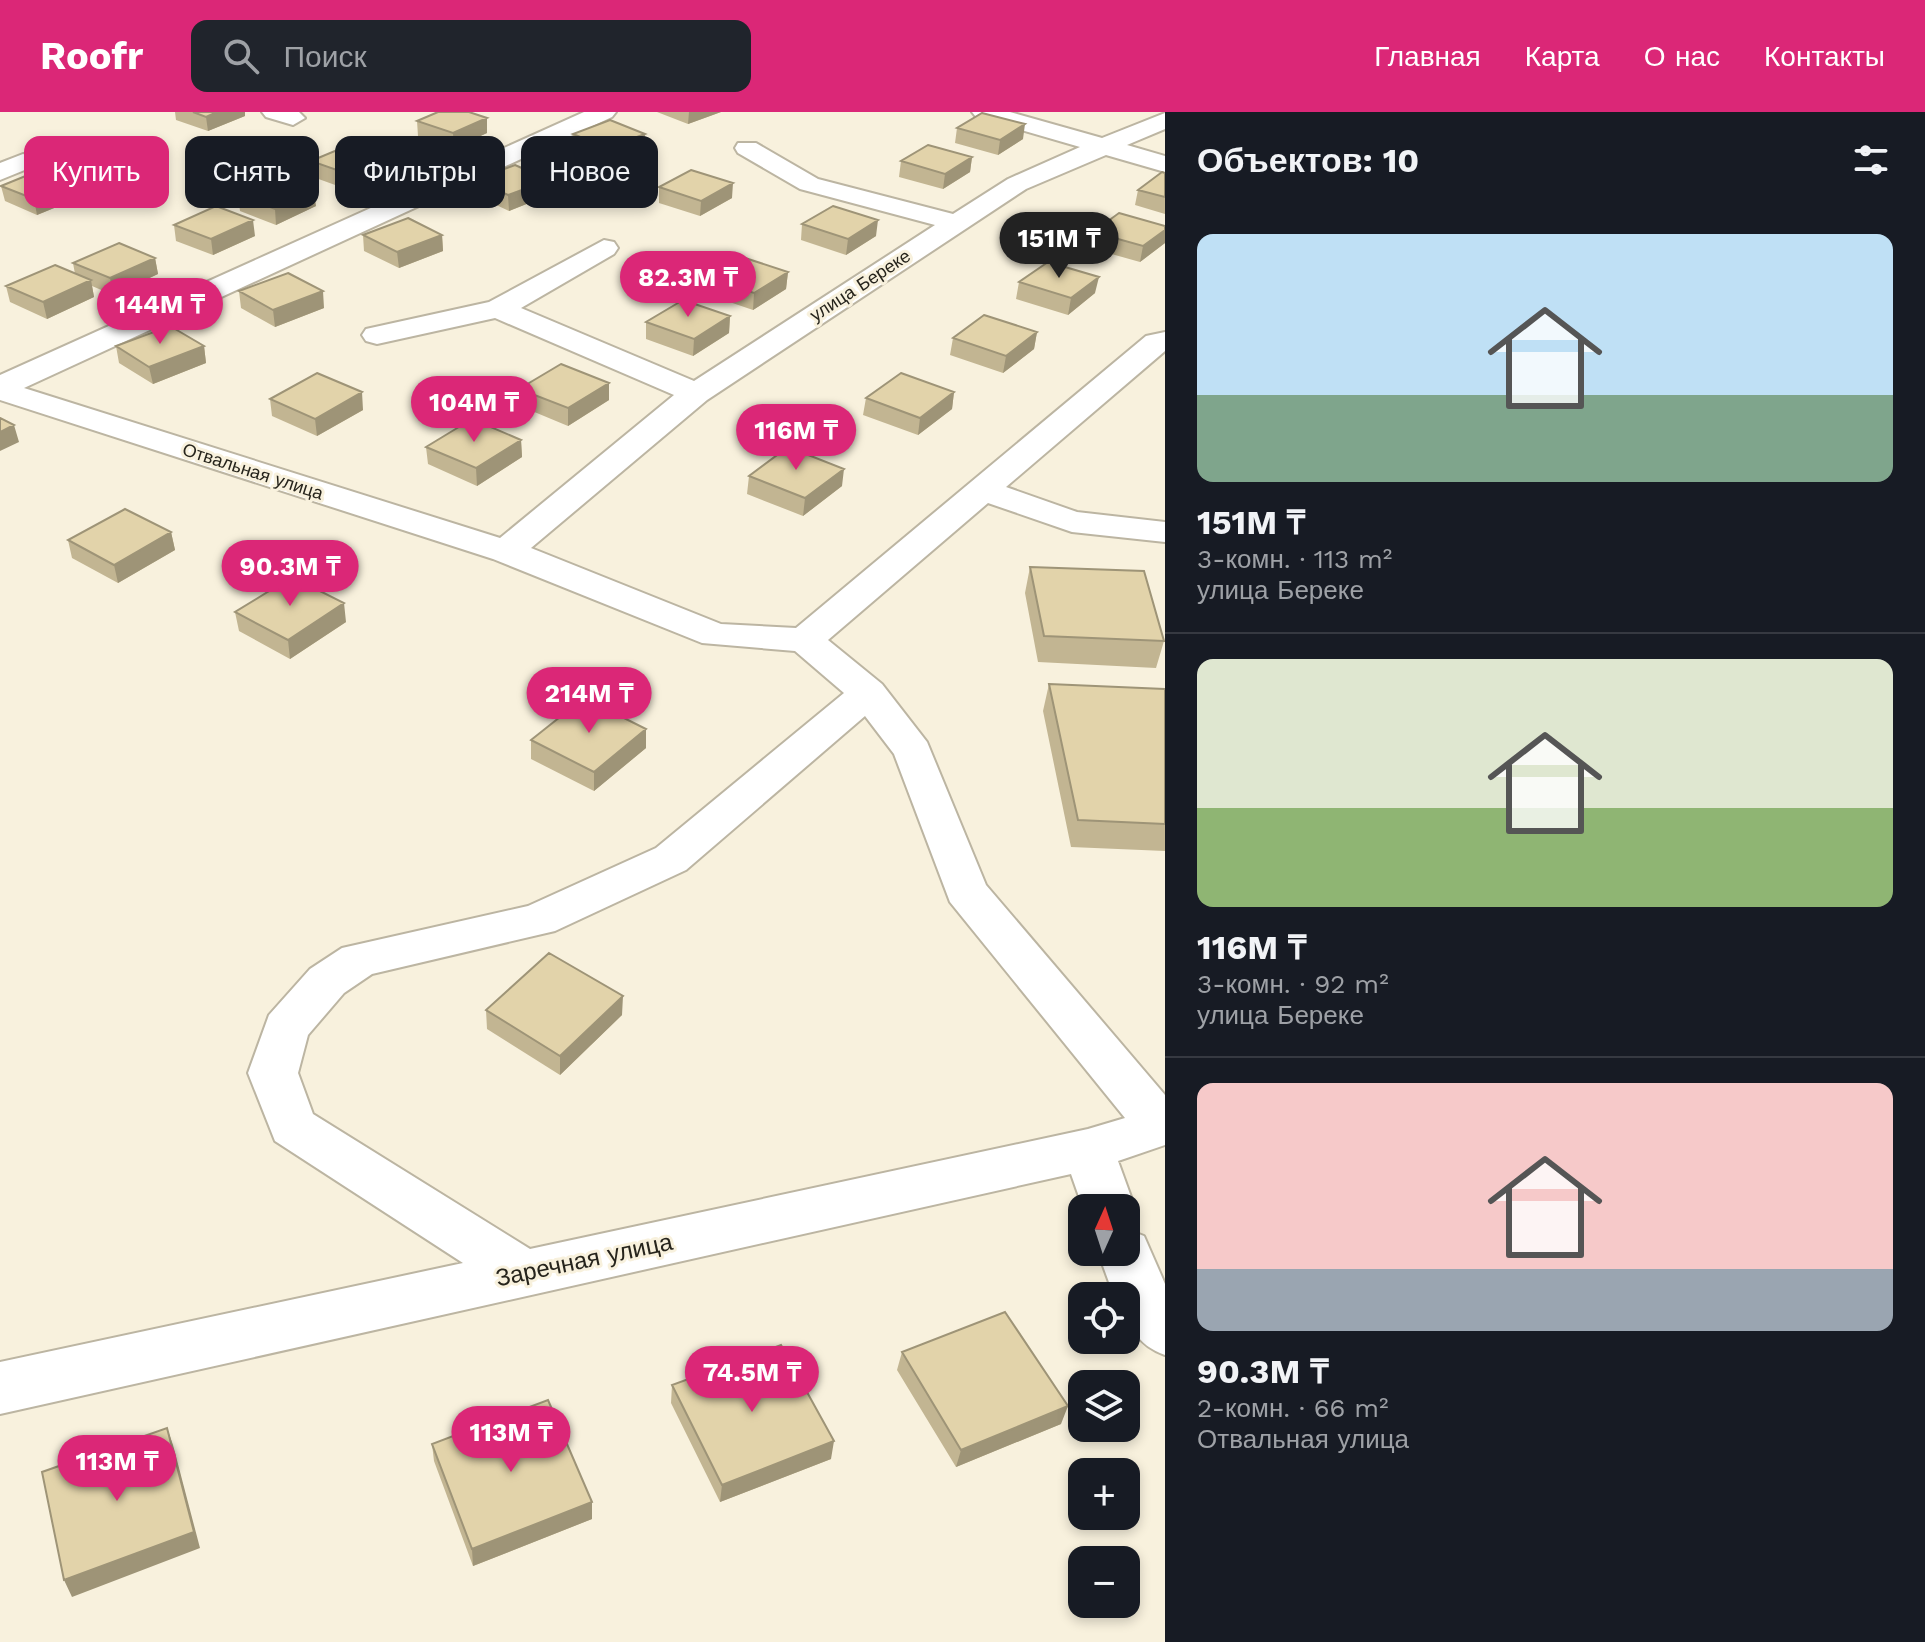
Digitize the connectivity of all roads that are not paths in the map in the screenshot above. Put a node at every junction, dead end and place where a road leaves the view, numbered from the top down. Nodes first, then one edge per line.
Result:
1 (604, 112) edge
2 (984, 112) edge
3 (1165, 120) edge
4 (1102, 147) junction
5 (747, 148) dead end
6 (1165, 164) edge
7 (957, 223) junction
8 (604, 248) dead end
9 (498, 309) junction
10 (377, 335) dead end
11 (1162, 339) edge
12 (0, 389) edge
13 (696, 393) junction
14 (984, 490) junction
15 (1165, 532) edge
16 (506, 551) junction
17 (805, 640) junction
18 (868, 693) junction
19 (1163, 1125) edge
20 (1088, 1150) junction
21 (1104, 1194) edge
22 (1130, 1266) edge
23 (523, 1273) junction
24 (1165, 1330) edge
25 (0, 1388) edge

1 - 12 street, Отвальная улица
2 - 4 street
3 - 4 street, улица Береке
4 - 6 street
4 - 7 street, улица Береке
5 - 7 street
7 - 13 street, улица Береке
8 - 9 street
9 - 10 street
9 - 13 street
11 - 14 street
12 - 16 street, Отвальная улица
13 - 16 street, улица Береке
14 - 15 street
14 - 17 street
16 - 17 street, Отвальная улица
17 - 18 street
18 - 19 street
18 - 23 street
19 - 20 street, Заречная улица
20 - 21 street
20 - 23 street, Заречная улица
22 - 24 street
23 - 25 street, Заречная улица

